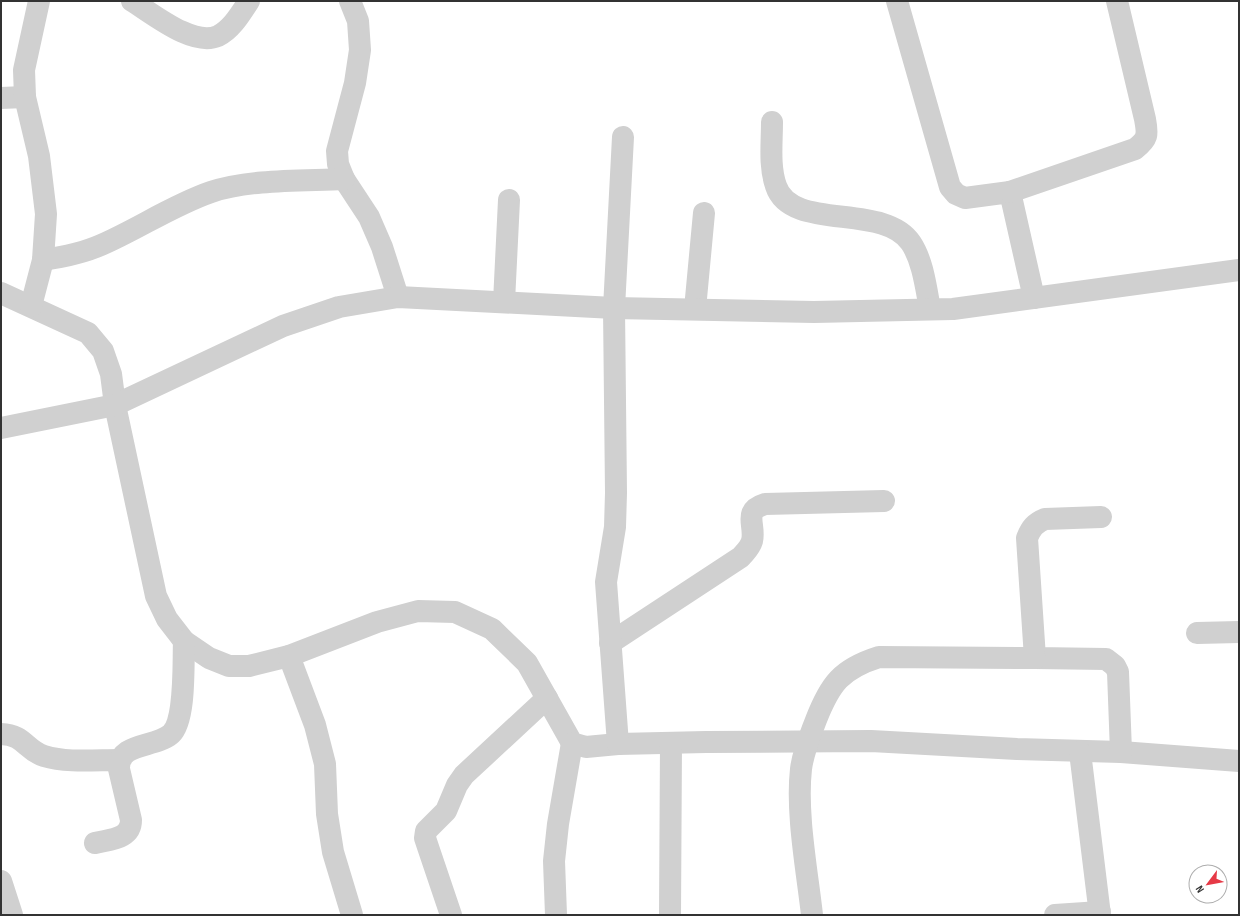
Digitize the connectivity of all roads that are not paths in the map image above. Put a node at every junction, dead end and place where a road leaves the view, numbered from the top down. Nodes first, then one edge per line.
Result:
1 (39, 1) edge
2 (132, 1) edge
3 (249, 1) edge
4 (350, 1) edge
5 (897, 1) edge
6 (1116, 1) edge
7 (25, 97) junction
8 (1, 98) edge
9 (772, 122) dead end
10 (623, 137) dead end
11 (344, 179) junction
12 (1010, 192) junction
13 (509, 200) dead end
14 (704, 213) dead end
15 (43, 260) junction
16 (1239, 270) edge
17 (1, 293) edge
18 (398, 297) junction
19 (1034, 298) junction
20 (504, 302) junction
21 (31, 306) junction
22 (614, 308) junction
23 (695, 309) junction
24 (930, 309) junction
25 (115, 405) junction
26 (1, 428) edge
27 (884, 501) dead end
28 (1101, 516) dead end
29 (1239, 632) edge
30 (1197, 633) dead end
31 (184, 641) junction
32 (610, 643) junction
33 (290, 656) junction
34 (1035, 658) junction
35 (547, 698) junction
36 (1, 734) edge
37 (808, 742) junction
38 (572, 743) junction
39 (671, 743) junction
40 (618, 744) junction
41 (1080, 752) junction
42 (1121, 752) junction
43 (119, 760) junction
44 (1239, 761) edge
45 (95, 843) dead end
46 (1, 881) edge
47 (1100, 914) edge
48 (12, 915) edge
49 (352, 915) edge
50 (451, 915) edge
51 (556, 915) edge
52 (670, 915) edge
53 (812, 915) edge
54 (1055, 915) edge

1 - 7 street
2 - 3 street
4 - 11 street
5 - 12 street
6 - 12 street
7 - 8 street
7 - 15 street
9 - 24 street
10 - 22 street
11 - 15 street
11 - 18 street
12 - 19 street
13 - 20 street
14 - 23 street
15 - 21 street
16 - 19 street
17 - 21 street
18 - 20 street
18 - 25 street
19 - 24 street
20 - 22 street
21 - 25 street
22 - 23 street
22 - 32 street
23 - 24 street
25 - 26 street
25 - 31 street
27 - 32 street
28 - 34 street
29 - 30 street
31 - 33 street
31 - 43 street
32 - 40 street
33 - 35 street
33 - 49 street
34 - 37 street
34 - 42 street
35 - 38 street
35 - 50 street
36 - 43 street
37 - 39 street
37 - 41 street
37 - 53 street
38 - 40 street
38 - 51 street
39 - 40 street
39 - 52 street
41 - 42 street
41 - 47 street
42 - 44 street
43 - 45 street
46 - 48 street
47 - 54 street

